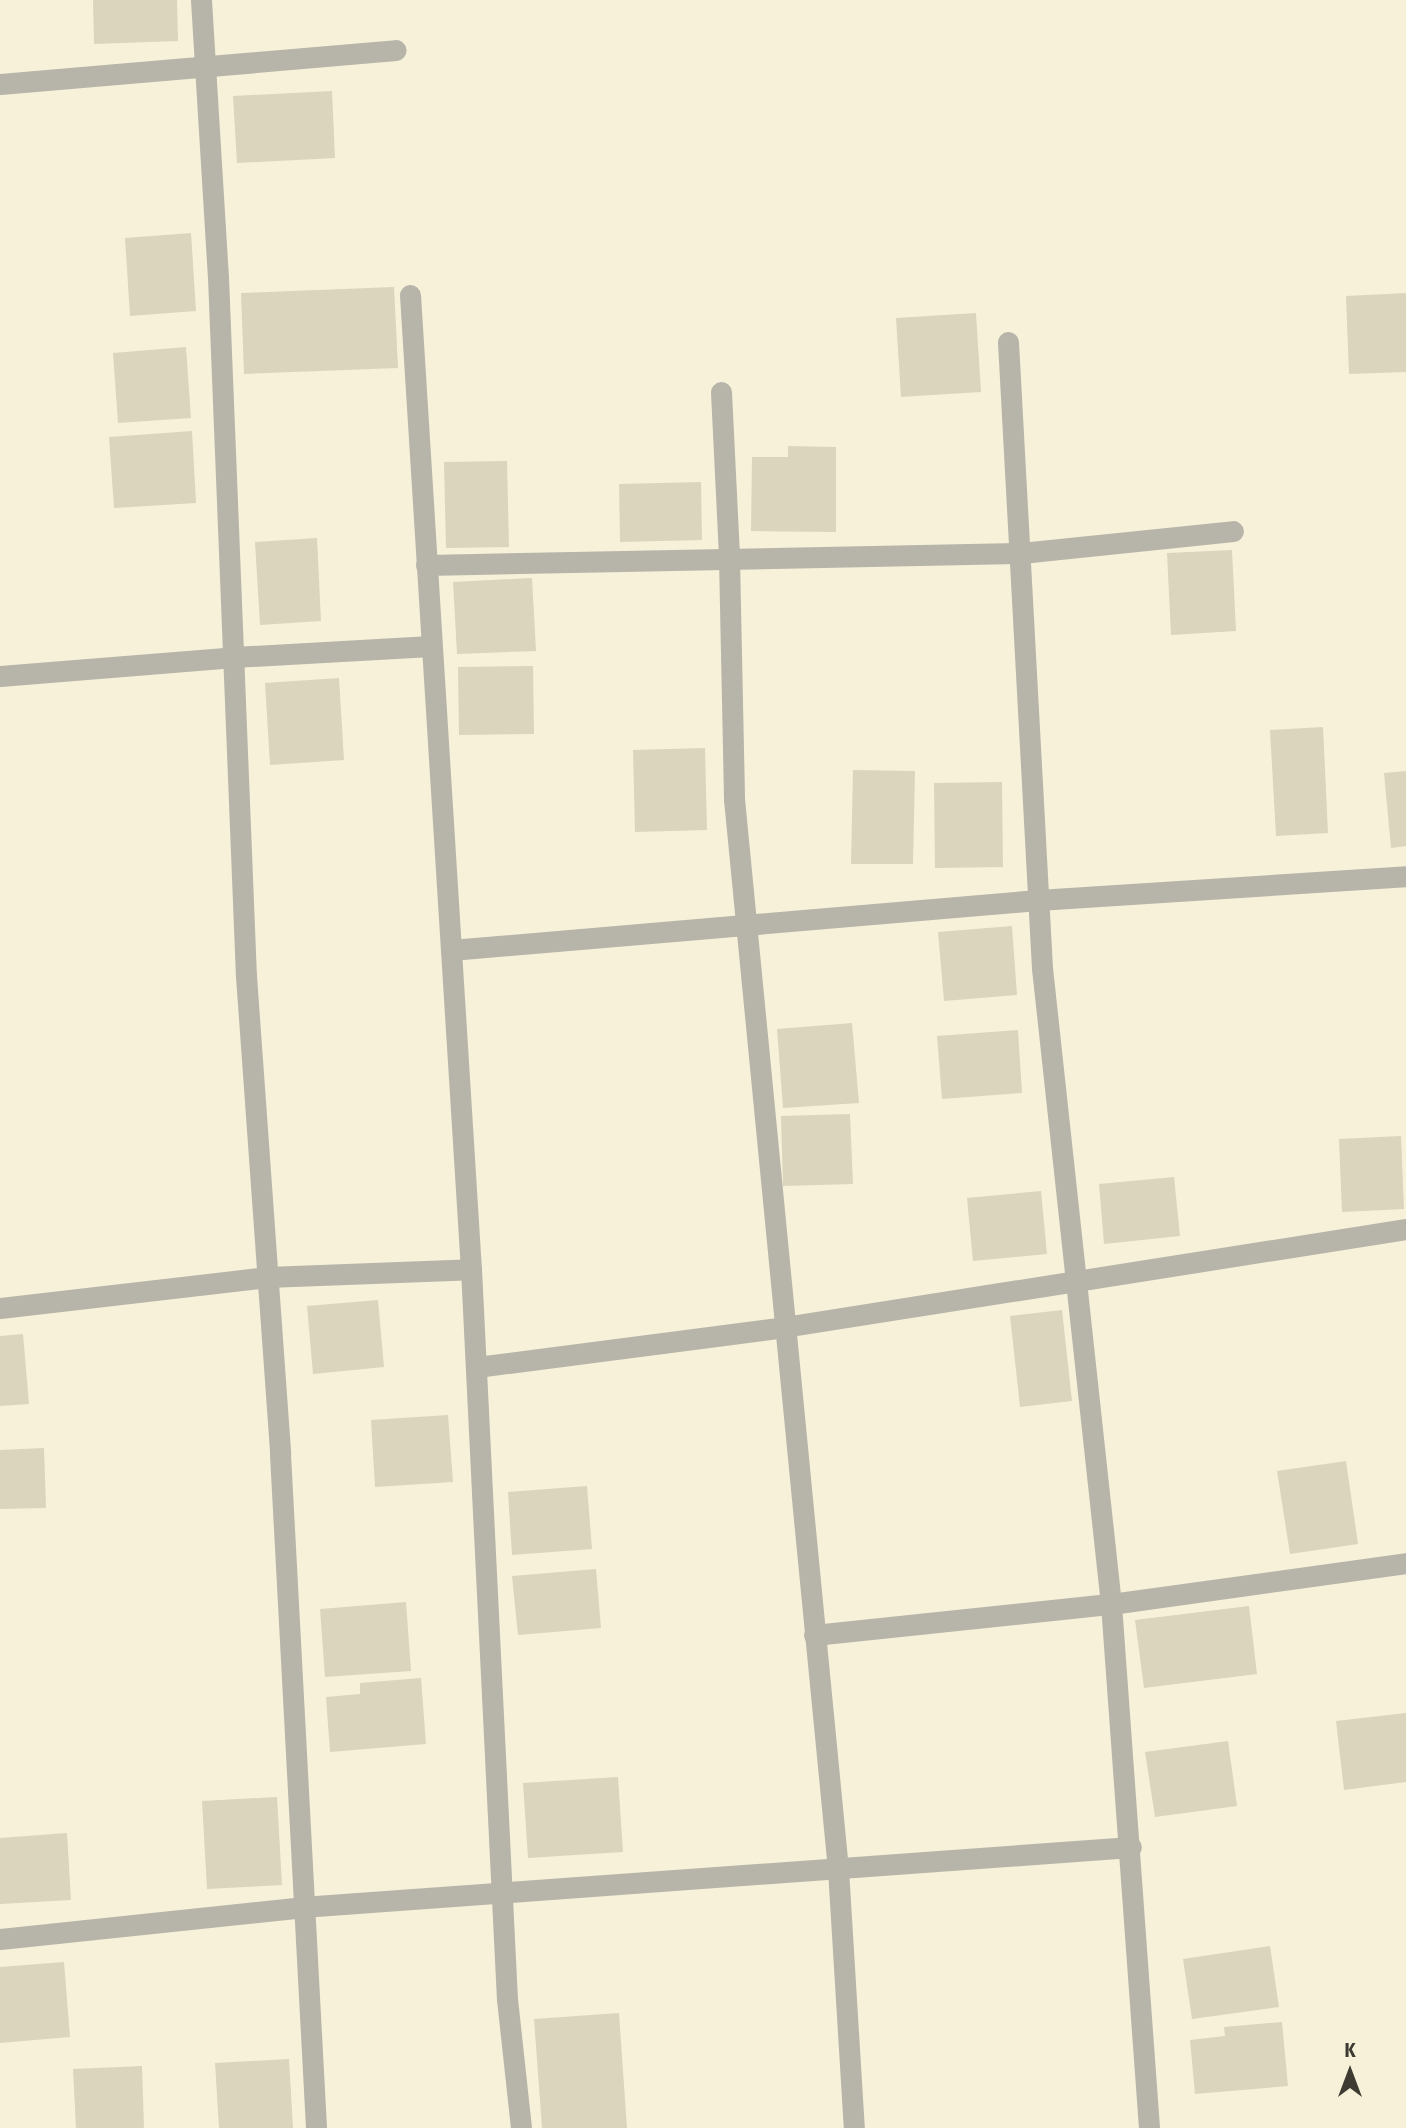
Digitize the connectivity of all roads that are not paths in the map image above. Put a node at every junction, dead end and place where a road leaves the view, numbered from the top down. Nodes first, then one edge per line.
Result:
1 (201, 0) edge
2 (396, 50) dead end
3 (205, 67) junction
4 (0, 84) edge
5 (410, 295) dead end
6 (1008, 342) dead end
7 (721, 392) dead end
8 (1233, 531) dead end
9 (1021, 553) junction
10 (729, 558) junction
11 (426, 565) junction
12 (431, 646) junction
13 (234, 657) junction
14 (0, 676) edge
15 (1406, 876) edge
16 (1038, 900) junction
17 (747, 923) junction
18 (451, 950) junction
19 (1406, 1229) edge
20 (471, 1269) junction
21 (267, 1277) junction
22 (1076, 1281) junction
23 (0, 1308) edge
24 (784, 1327) junction
25 (477, 1367) junction
26 (1406, 1563) edge
27 (1111, 1604) junction
28 (814, 1635) junction
29 (1131, 1847) junction
30 (838, 1869) junction
31 (502, 1892) junction
32 (302, 1907) junction
33 (0, 1939) edge
34 (316, 2128) edge
35 (521, 2128) edge
36 (854, 2128) edge
37 (1149, 2128) edge

1 - 3 street
2 - 3 street
3 - 4 street
3 - 13 street
5 - 11 street
6 - 9 street
7 - 10 street
8 - 9 street
9 - 10 street
9 - 16 street
10 - 11 street
10 - 17 street
11 - 12 street
12 - 13 street
12 - 18 street
13 - 14 street
13 - 21 street
15 - 16 street
16 - 17 street
16 - 22 street
17 - 18 street
17 - 24 street
18 - 20 street
19 - 22 street
20 - 21 street
20 - 25 street
21 - 23 street
21 - 32 street
22 - 24 street
22 - 27 street
24 - 25 street
24 - 28 street
25 - 31 street
26 - 27 street
27 - 28 street
27 - 29 street
28 - 30 street
29 - 30 street
29 - 37 street
30 - 31 street
30 - 36 street
31 - 32 street
31 - 35 street
32 - 33 street
32 - 34 street

